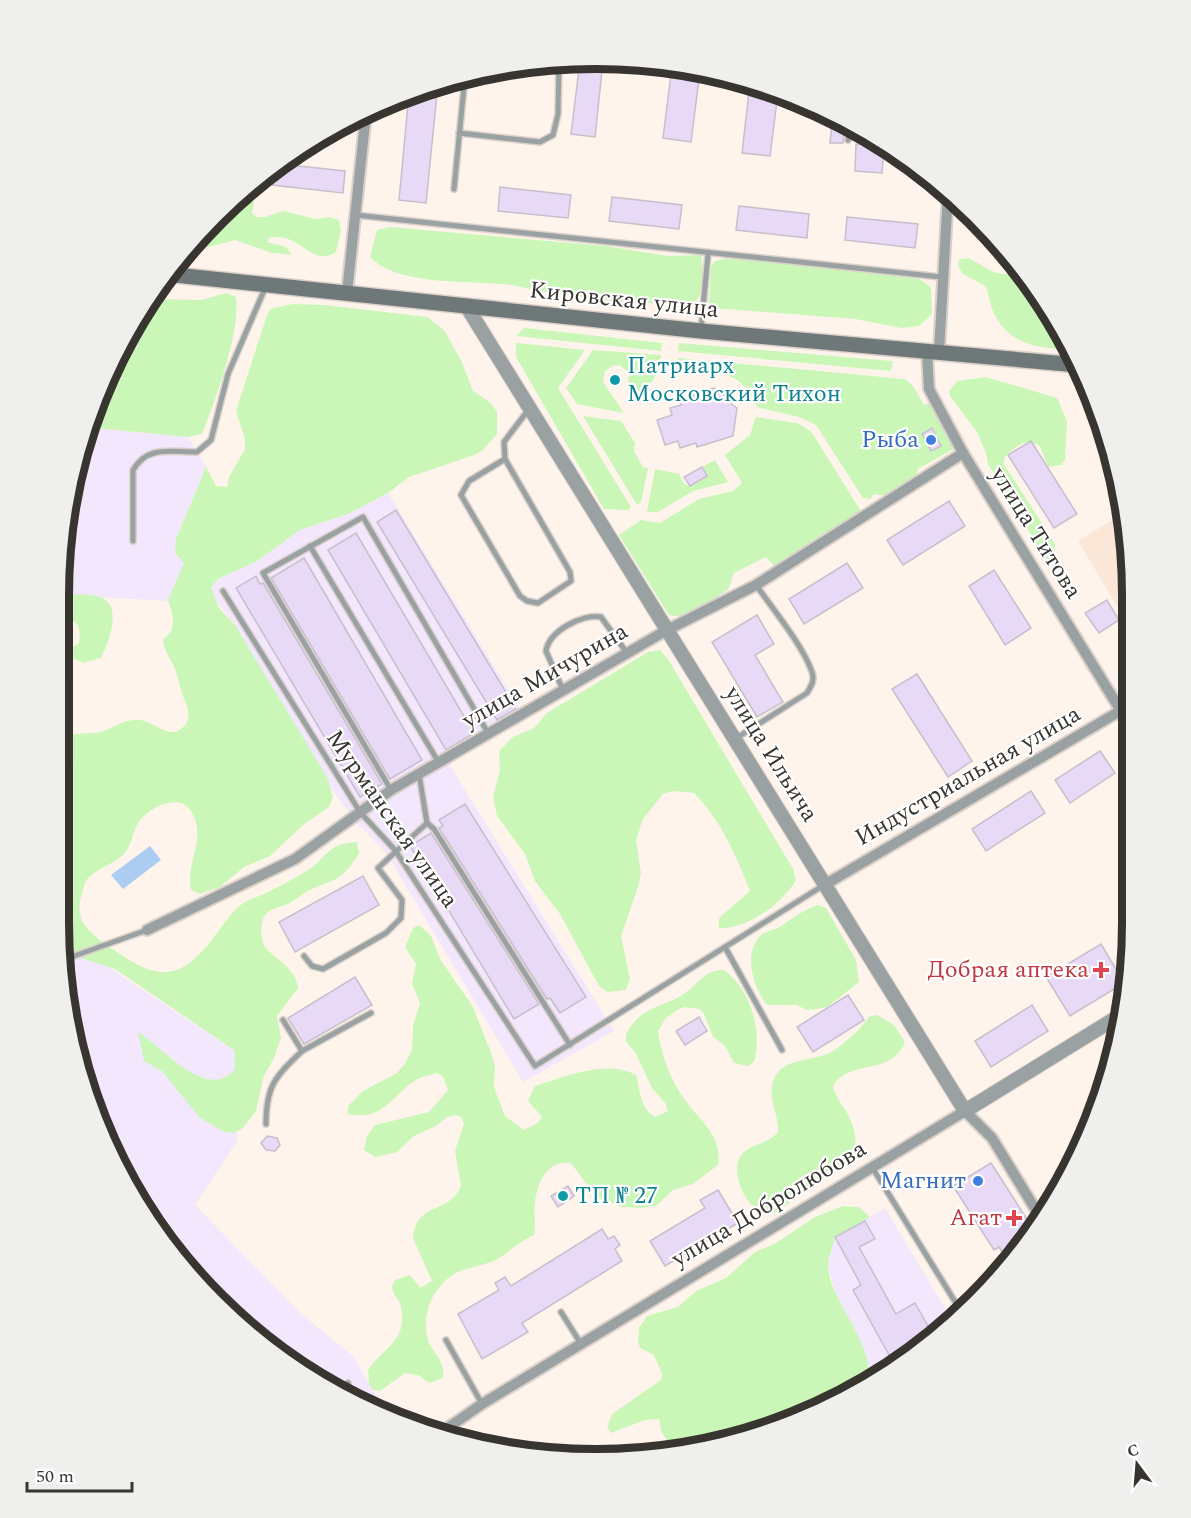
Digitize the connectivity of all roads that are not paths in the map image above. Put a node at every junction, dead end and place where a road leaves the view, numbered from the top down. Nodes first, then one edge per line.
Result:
1 (559, 70) edge
2 (464, 86) edge
3 (365, 122) edge
4 (459, 134) junction
5 (849, 135) edge
6 (848, 140) dead end
7 (454, 189) dead end
8 (947, 204) edge
9 (355, 215) junction
10 (708, 254) junction
11 (178, 275) edge
12 (941, 277) junction
13 (267, 285) junction
14 (348, 293) junction
15 (467, 307) junction
16 (701, 331) junction
17 (933, 352) junction
18 (1069, 364) edge
19 (530, 408) junction
20 (963, 453) junction
21 (505, 459) junction
22 (133, 541) dead end
23 (310, 546) junction
24 (756, 585) junction
25 (223, 591) dead end
26 (667, 630) junction
27 (627, 653) junction
28 (563, 690) junction
29 (1121, 711) joint
30 (489, 734) junction
31 (735, 739) junction
32 (439, 763) junction
33 (419, 774) junction
34 (391, 790) junction
35 (360, 812) junction
36 (427, 823) junction
37 (395, 850) junction
38 (826, 884) junction
39 (147, 930) joint
40 (725, 947) junction
41 (304, 956) dead end
42 (70, 957) edge
43 (371, 1013) dead end
44 (283, 1020) dead end
45 (1113, 1021) edge
46 (570, 1045) junction
47 (782, 1050) dead end
48 (302, 1051) junction
49 (965, 1112) junction
50 (266, 1124) dead end
51 (872, 1167) junction
52 (1036, 1210) edge
53 (957, 1305) edge
54 (561, 1312) dead end
55 (446, 1340) dead end
56 (581, 1344) junction
57 (348, 1383) dead end
58 (345, 1385) edge
59 (482, 1404) junction
60 (448, 1428) edge

1 - 4 lane
2 - 4 lane
3 - 9 street
4 - 7 lane
5 - 6 lane
8 - 12 street, улица Титова
9 - 10 lane
9 - 14 street
10 - 12 lane
10 - 16 lane
11 - 13 main road, Кировская улица
12 - 17 street, улица Титова
13 - 14 main road, Кировская улица
13 - 22 lane
14 - 15 main road, Кировская улица
15 - 16 main road, Кировская улица
15 - 19 street, улица Ильича
16 - 17 main road, Кировская улица
17 - 18 main road, Кировская улица
17 - 20 street, улица Титова
19 - 21 lane
19 - 26 street, улица Ильича
20 - 24 street, улица Мичурина
20 - 29 street, улица Титова
21 - 21 lane
23 - 30 lane
23 - 32 lane
23 - 34 lane
24 - 26 street, улица Мичурина
24 - 31 lane
25 - 35 lane, Мурманская улица
26 - 27 street, улица Мичурина
26 - 31 street, улица Ильича
27 - 28 street, улица Мичурина
27 - 28 lane
28 - 30 street, улица Мичурина
29 - 38 street, Индустриальная улица
30 - 32 street, улица Мичурина
31 - 38 street, улица Ильича
32 - 33 street, улица Мичурина
33 - 34 street, улица Мичурина
33 - 36 lane
34 - 35 street, улица Мичурина
35 - 37 lane, Мурманская улица
35 - 39 street, улица Мичурина
36 - 37 lane
36 - 46 lane
37 - 41 lane
37 - 46 lane, Мурманская улица
38 - 40 lane
38 - 49 street, улица Ильича
39 - 42 lane
40 - 46 lane
40 - 47 lane
43 - 48 lane
44 - 48 lane
45 - 49 street, улица Добролюбова
48 - 50 lane
49 - 51 street, улица Добролюбова
49 - 52 street, улица Ильича
51 - 53 lane
51 - 56 street, улица Добролюбова
54 - 56 lane
55 - 59 lane
56 - 59 street, улица Добролюбова
57 - 58 lane
59 - 60 street, улица Добролюбова

